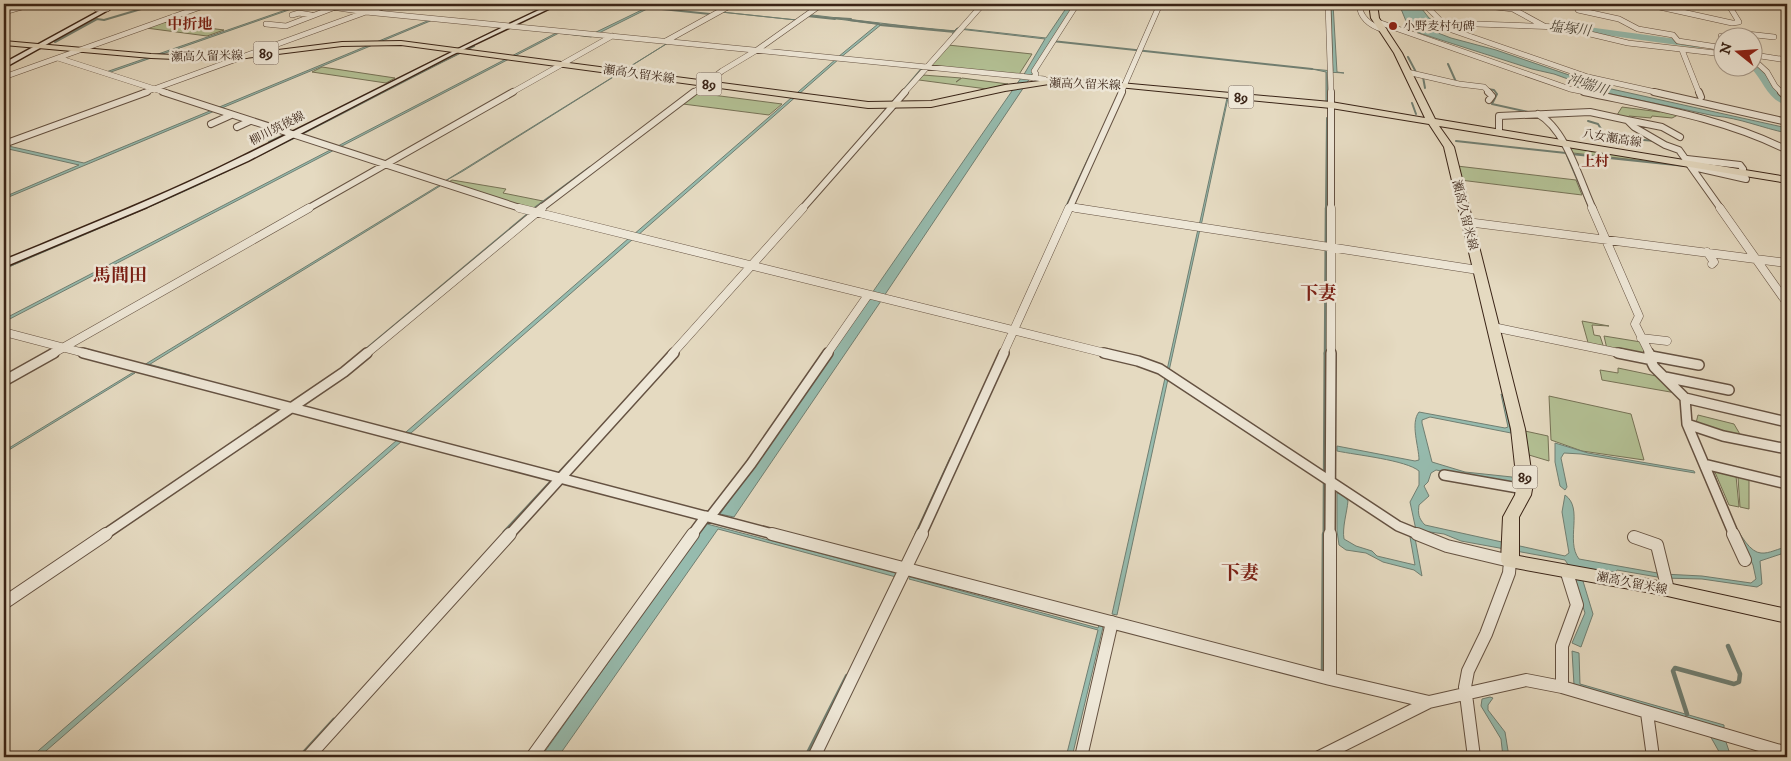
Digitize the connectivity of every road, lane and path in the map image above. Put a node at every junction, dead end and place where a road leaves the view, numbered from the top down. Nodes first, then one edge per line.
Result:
1 (116, 4) edge
2 (209, 4) edge
3 (311, 4) edge
4 (342, 4) edge
5 (393, 4) edge
6 (556, 4) edge
7 (733, 4) edge
8 (822, 4) edge
9 (983, 4) edge
10 (1077, 4) edge
11 (1160, 4) edge
12 (1328, 4) edge
13 (1360, 4) edge
14 (1374, 4) edge
15 (1424, 4) edge
16 (1491, 4) edge
17 (1510, 4) edge
18 (1576, 4) edge
19 (1646, 4) edge
20 (1728, 4) edge
21 (1754, 4) edge
22 (1777, 4) edge
23 (11, 5) edge
24 (335, 7) junction
25 (1787, 7) edge
26 (4, 8) edge
27 (97, 9) dead end
28 (107, 9) junction
29 (1513, 9) junction
30 (4, 12) edge
31 (366, 12) junction
32 (292, 15) dead end
33 (312, 15) junction
34 (1378, 22) junction
35 (1449, 23) dead end
36 (266, 24) dead end
37 (1545, 26) junction
38 (1724, 26) dead end
39 (577, 27) dead end
40 (1732, 27) junction
41 (529, 28) junction
42 (511, 30) junction
43 (1384, 30) junction
44 (570, 32) junction
45 (647, 34) dead end
46 (612, 36) junction
47 (1764, 36) edge
48 (1774, 37) dead end
49 (640, 39) junction
50 (666, 41) junction
51 (4, 43) edge
52 (39, 47) junction
53 (1714, 47) edge
54 (79, 50) junction
55 (757, 50) junction
56 (1682, 50) junction
57 (463, 51) junction
58 (1714, 53) edge
59 (245, 56) junction
60 (1764, 57) edge
61 (58, 58) junction
62 (839, 58) joint
63 (1787, 60) edge
64 (563, 64) junction
65 (4, 66) edge
66 (926, 67) junction
67 (1764, 69) edge
68 (1407, 72) junction
69 (4, 78) edge
70 (1030, 81) junction
71 (706, 84) junction
72 (1126, 85) junction
73 (153, 89) junction
74 (1701, 97) dead end
75 (1787, 98) edge
76 (1489, 100) dead end
77 (1331, 105) junction
78 (893, 106) junction
79 (1538, 114) junction
80 (231, 115) junction
81 (1627, 120) junction
82 (250, 121) junction
83 (1432, 122) junction
84 (1787, 122) edge
85 (211, 124) dead end
86 (237, 127) dead end
87 (1499, 132) junction
88 (292, 135) junction
89 (1680, 137) dead end
90 (1564, 143) junction
91 (4, 144) edge
92 (1665, 145) junction
93 (1787, 150) edge
94 (1672, 158) dead end
95 (1690, 163) junction
96 (385, 164) junction
97 (1787, 180) edge
98 (1070, 207) junction
99 (534, 213) junction
100 (1467, 222) junction
101 (1606, 239) junction
102 (1330, 248) junction
103 (1707, 252) junction
104 (1756, 259) junction
105 (1787, 263) edge
106 (4, 264) edge
107 (1712, 264) dead end
108 (752, 266) junction
109 (1478, 270) junction
110 (868, 295) junction
111 (1787, 303) edge
112 (1493, 327) junction
113 (1014, 331) junction
114 (4, 332) edge
115 (1641, 338) junction
116 (1667, 341) dead end
117 (63, 347) junction
118 (1650, 358) junction
119 (1700, 365) dead end
120 (1665, 377) junction
121 (4, 381) edge
122 (1729, 390) dead end
123 (1685, 398) junction
124 (292, 407) junction
125 (1787, 422) edge
126 (1687, 424) junction
127 (1787, 449) edge
128 (1704, 464) junction
129 (1444, 475) dead end
130 (561, 477) junction
131 (1330, 481) junction
132 (1787, 484) edge
133 (1524, 489) junction
134 (709, 517) junction
135 (730, 522) joint
136 (1634, 537) dead end
137 (1745, 560) dead end
138 (1510, 561) junction
139 (906, 569) junction
140 (1567, 573) junction
141 (1668, 590) junction
142 (4, 603) edge
143 (1786, 618) edge
144 (1112, 622) junction
145 (1330, 678) junction
146 (1562, 687) junction
147 (1466, 694) junction
148 (1428, 702) junction
149 (1647, 713) junction
150 (1787, 753) edge
151 (308, 757) edge
152 (532, 757) edge
153 (814, 757) edge
154 (1081, 757) edge
155 (1319, 757) edge
156 (1474, 757) edge
157 (1653, 757) edge

1 - 28 main road
2 - 54 street
3 - 24 street
4 - 24 street
5 - 31 street
6 - 42 main road, 柳川筑後線
7 - 50 street
8 - 55 street
9 - 66 street
10 - 70 street
11 - 72 street
12 - 77 street
13 - 43 street
14 - 34 main road, 89
15 - 84 street
16 - 29 street
17 - 29 street
18 - 53 street
19 - 40 street
20 - 40 street
21 - 22 street
22 - 25 street
23 - 26 street
23 - 30 street
24 - 31 street
24 - 33 street
27 - 28 street
28 - 52 main road
29 - 37 street
31 - 42 street
31 - 59 street
32 - 33 street
33 - 36 street
34 - 43 main road, 89
34 - 93 street
35 - 37 street
37 - 56 street
38 - 40 street
39 - 44 street
41 - 42 street
41 - 42 street
41 - 44 street
42 - 57 main road, 柳川筑後線
43 - 68 main road, 89
44 - 46 street
45 - 49 street
46 - 49 street
46 - 64 street
47 - 48 street
49 - 50 street
50 - 55 street
51 - 52 main road, 瀬高久留米線 / 89
52 - 54 main road, 瀬高久留米線 / 89
52 - 65 main road
54 - 59 main road, 瀬高久留米線 / 89
54 - 61 street
55 - 62 street
55 - 71 street
56 - 58 street
56 - 74 street
57 - 59 main road, 瀬高久留米線 / 89
57 - 64 main road, 瀬高久留米線 / 89
57 - 88 main road, 柳川筑後線
59 - 73 street
60 - 63 street
61 - 69 street
61 - 73 street
62 - 66 street
64 - 71 main road, 瀬高久留米線 / 89
64 - 96 street
66 - 70 street
66 - 78 street
67 - 75 street
68 - 76 street
68 - 83 main road, 89
70 - 72 main road, 瀬高久留米線 / 89
70 - 78 main road, 瀬高久留米線 / 89
71 - 78 main road, 瀬高久留米線 / 89
71 - 99 street
72 - 77 main road, 瀬高久留米線 / 89
72 - 98 street
73 - 80 street
73 - 91 street
77 - 83 main road, 瀬高久留米線 / 89
77 - 102 street
78 - 108 street
79 - 81 street
79 - 87 street
79 - 90 street
80 - 82 street
80 - 85 street
81 - 89 street
81 - 92 street
82 - 86 street
82 - 88 street
83 - 87 main road, 八女瀬高線
83 - 100 main road, 瀬高久留米線 / 89
87 - 90 main road, 八女瀬高線
88 - 96 street
88 - 106 main road, 柳川筑後線
90 - 95 main road, 八女瀬高線
90 - 101 street
92 - 94 street
92 - 95 street
95 - 95 street
95 - 97 main road, 八女瀬高線
95 - 104 street
96 - 99 street
96 - 117 street
98 - 102 street
98 - 113 street
99 - 108 street
99 - 124 street
100 - 101 street
100 - 109 main road, 瀬高久留米線 / 89
101 - 103 street
101 - 115 street
102 - 109 street
102 - 131 street
103 - 104 street
103 - 107 street
104 - 105 street
104 - 111 street
108 - 110 street
108 - 130 street
109 - 112 main road, 瀬高久留米線 / 89
110 - 113 street
110 - 134 street
112 - 118 street
112 - 133 main road, 瀬高久留米線 / 89
113 - 131 street
113 - 139 street
114 - 117 street
115 - 116 street
115 - 118 street
117 - 121 street
117 - 124 street
118 - 119 street
118 - 120 street
120 - 122 street
120 - 123 street
123 - 125 street
123 - 126 street
124 - 130 street
124 - 142 street
126 - 127 street
126 - 128 street
128 - 132 street
128 - 137 street
129 - 133 street
130 - 134 street
130 - 151 street
131 - 138 street
131 - 145 street
133 - 138 main road, 瀬高久留米線 / 89
134 - 135 street
134 - 152 street
135 - 139 street
136 - 141 street
138 - 140 main road, 瀬高久留米線
138 - 147 street
139 - 144 street
139 - 153 street
140 - 141 main road, 瀬高久留米線
140 - 146 street
141 - 143 main road, 瀬高久留米線
144 - 145 street
144 - 154 street
145 - 148 street
146 - 147 street
146 - 149 street
147 - 148 street
147 - 156 street
148 - 155 street
149 - 150 street
149 - 157 street

